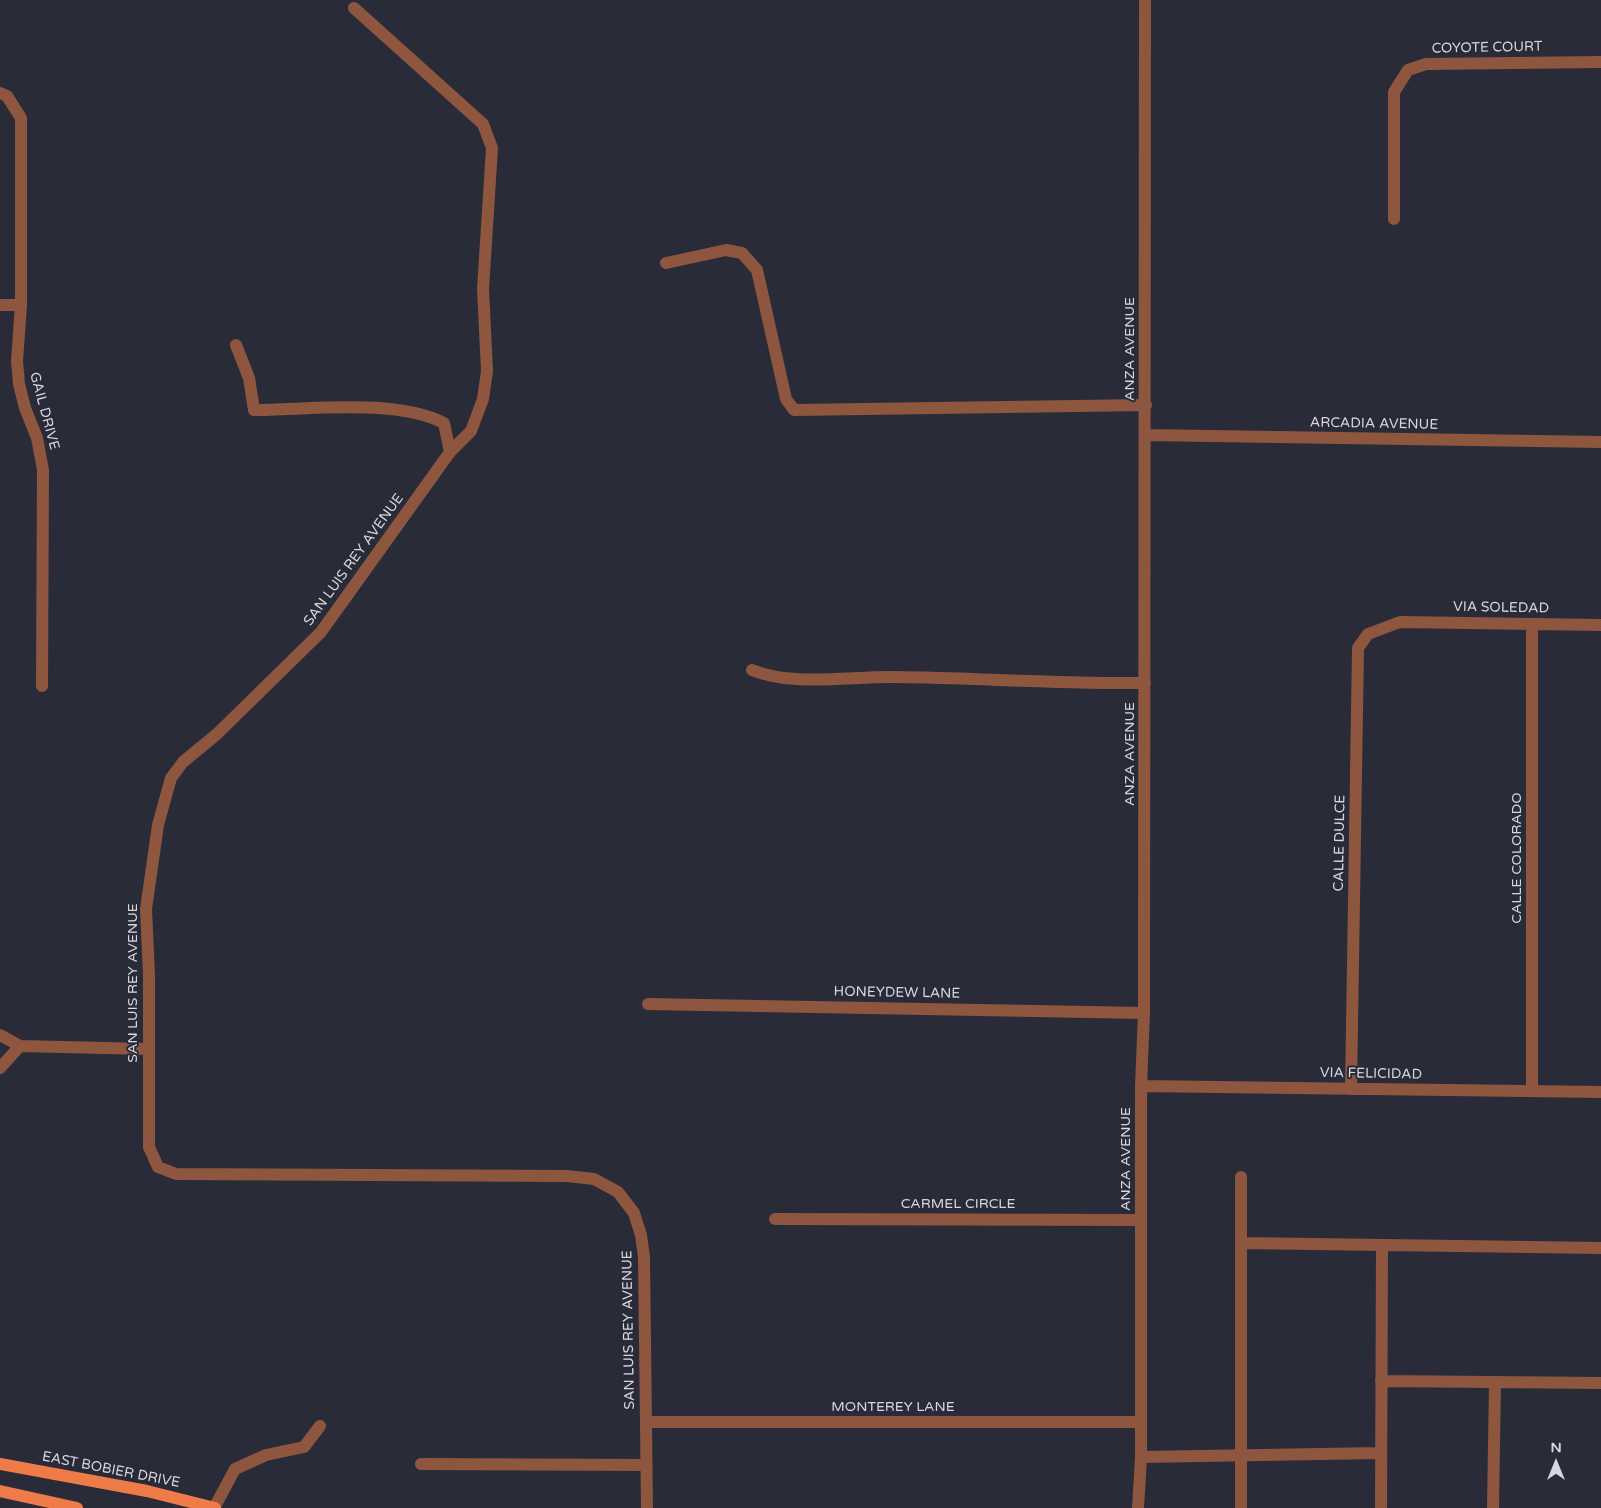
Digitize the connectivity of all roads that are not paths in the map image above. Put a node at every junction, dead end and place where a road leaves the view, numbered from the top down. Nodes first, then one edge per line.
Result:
1 (1146, 0) edge
2 (354, 8) dead end
3 (1601, 62) edge
4 (0, 93) edge
5 (1394, 219) dead end
6 (666, 262) dead end
7 (0, 305) edge
8 (21, 305) junction
9 (236, 345) dead end
10 (1146, 405) junction
11 (1146, 435) junction
12 (1601, 442) edge
13 (450, 452) junction
14 (1400, 622) joint
15 (1532, 624) junction
16 (1601, 624) edge
17 (752, 670) dead end
18 (1145, 683) junction
19 (42, 686) dead end
20 (648, 1004) dead end
21 (1144, 1013) junction
22 (0, 1035) edge
23 (20, 1046) junction
24 (148, 1049) junction
25 (0, 1068) edge
26 (1141, 1086) junction
27 (1351, 1089) junction
28 (1532, 1091) junction
29 (1601, 1092) edge
30 (1241, 1177) dead end
31 (776, 1219) dead end
32 (1141, 1220) junction
33 (1241, 1243) junction
34 (1382, 1245) junction
35 (1601, 1248) edge
36 (1382, 1381) junction
37 (1495, 1382) junction
38 (1601, 1383) edge
39 (646, 1422) junction
40 (1141, 1422) junction
41 (320, 1426) dead end
42 (1381, 1453) junction
43 (1241, 1456) junction
44 (1141, 1457) junction
45 (0, 1464) edge
46 (422, 1464) dead end
47 (646, 1466) junction
48 (0, 1491) edge
49 (78, 1508) edge
50 (215, 1508) edge
51 (647, 1508) edge
52 (1138, 1508) edge
53 (1241, 1508) edge
54 (1381, 1508) edge
55 (1493, 1508) edge

1 - 10 street, ANZA AVENUE
2 - 13 street, SAN LUIS REY AVENUE
3 - 5 street, COYOTE COURT
4 - 8 street, GAIL DRIVE
6 - 10 street
7 - 8 street
8 - 19 street, GAIL DRIVE
9 - 13 street
10 - 11 street, ANZA AVENUE
11 - 12 street, ARCADIA AVENUE
11 - 18 street, ANZA AVENUE
13 - 24 street, SAN LUIS REY AVENUE
14 - 15 street, VIA SOLEDAD
14 - 27 street, CALLE DULCE
15 - 16 street, VIA SOLEDAD
15 - 28 street, CALLE COLORADO
17 - 18 street
18 - 21 street, ANZA AVENUE
20 - 21 street, HONEYDEW LANE
21 - 26 street, ANZA AVENUE
22 - 23 street
23 - 24 street
23 - 25 street
24 - 39 street, SAN LUIS REY AVENUE
26 - 27 street, VIA FELICIDAD
26 - 32 street, ANZA AVENUE
27 - 28 street, VIA FELICIDAD
28 - 29 street, VIA FELICIDAD
30 - 33 street
31 - 32 street, CARMEL CIRCLE
32 - 40 street, ANZA AVENUE
33 - 34 street
33 - 43 street
34 - 35 street
34 - 36 street
36 - 37 street
36 - 42 street
37 - 38 street
37 - 55 street
39 - 40 street, MONTEREY LANE
39 - 47 street, SAN LUIS REY AVENUE
40 - 44 street, ANZA AVENUE
41 - 50 street
42 - 43 street
42 - 54 street
43 - 44 street
43 - 53 street
44 - 52 street, ANZA AVENUE
45 - 50 main road, EAST BOBIER DRIVE
46 - 47 street
47 - 51 street, SAN LUIS REY AVENUE
48 - 49 main road

